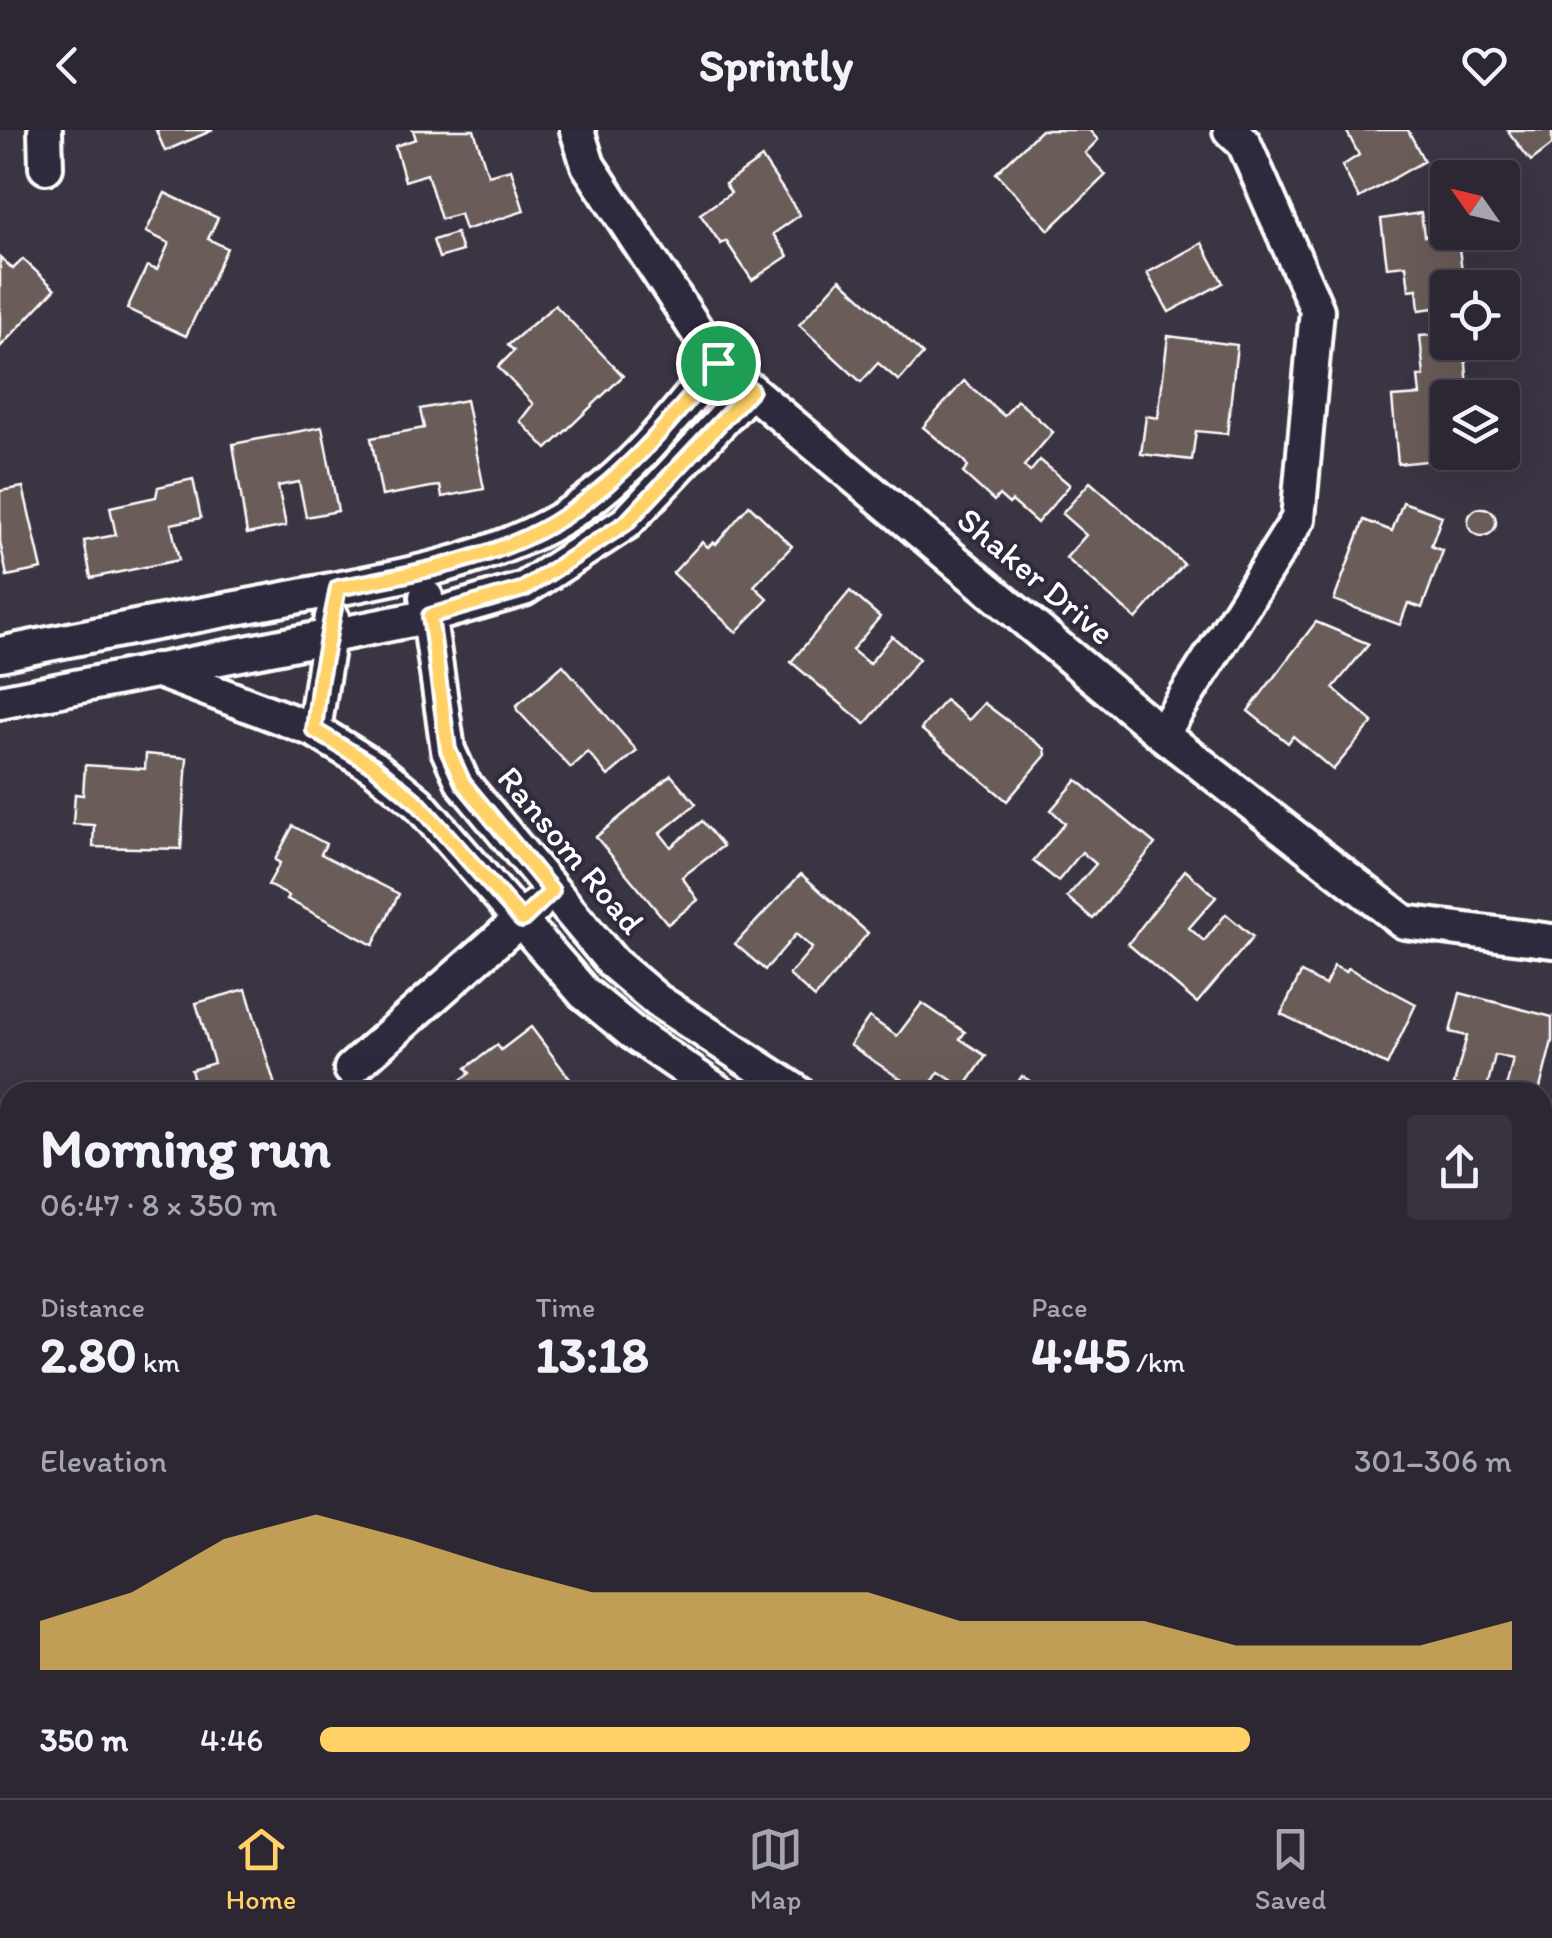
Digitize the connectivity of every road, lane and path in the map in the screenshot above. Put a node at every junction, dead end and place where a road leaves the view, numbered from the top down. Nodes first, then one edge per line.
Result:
1 (45, 130) edge
2 (578, 130) edge
3 (1230, 130) edge
4 (46, 167) dead end
5 (718, 363) junction
6 (751, 390) junction
7 (420, 571) junction
8 (338, 588) junction
9 (430, 616) junction
10 (328, 636) junction
11 (0, 654) edge
12 (156, 670) junction
13 (0, 702) edge
14 (314, 730) junction
15 (1162, 734) junction
16 (552, 891) junction
17 (522, 920) junction
18 (1552, 941) edge
19 (352, 1068) dead end
20 (704, 1082) edge
21 (782, 1082) edge

1 - 4 street
2 - 5 street, Shaker Drive
3 - 15 street
5 - 6 street, Shaker Drive
5 - 7 street
6 - 9 street
6 - 15 street, Shaker Drive
7 - 8 street
7 - 9 street, Ransom Road
8 - 10 street
8 - 11 street
9 - 10 street
9 - 16 street, Ransom Road
10 - 12 street
10 - 14 street
12 - 13 street
12 - 14 street
14 - 17 street
15 - 18 street, Shaker Drive
16 - 17 street
16 - 21 street, Ransom Road
17 - 19 street
17 - 20 street

